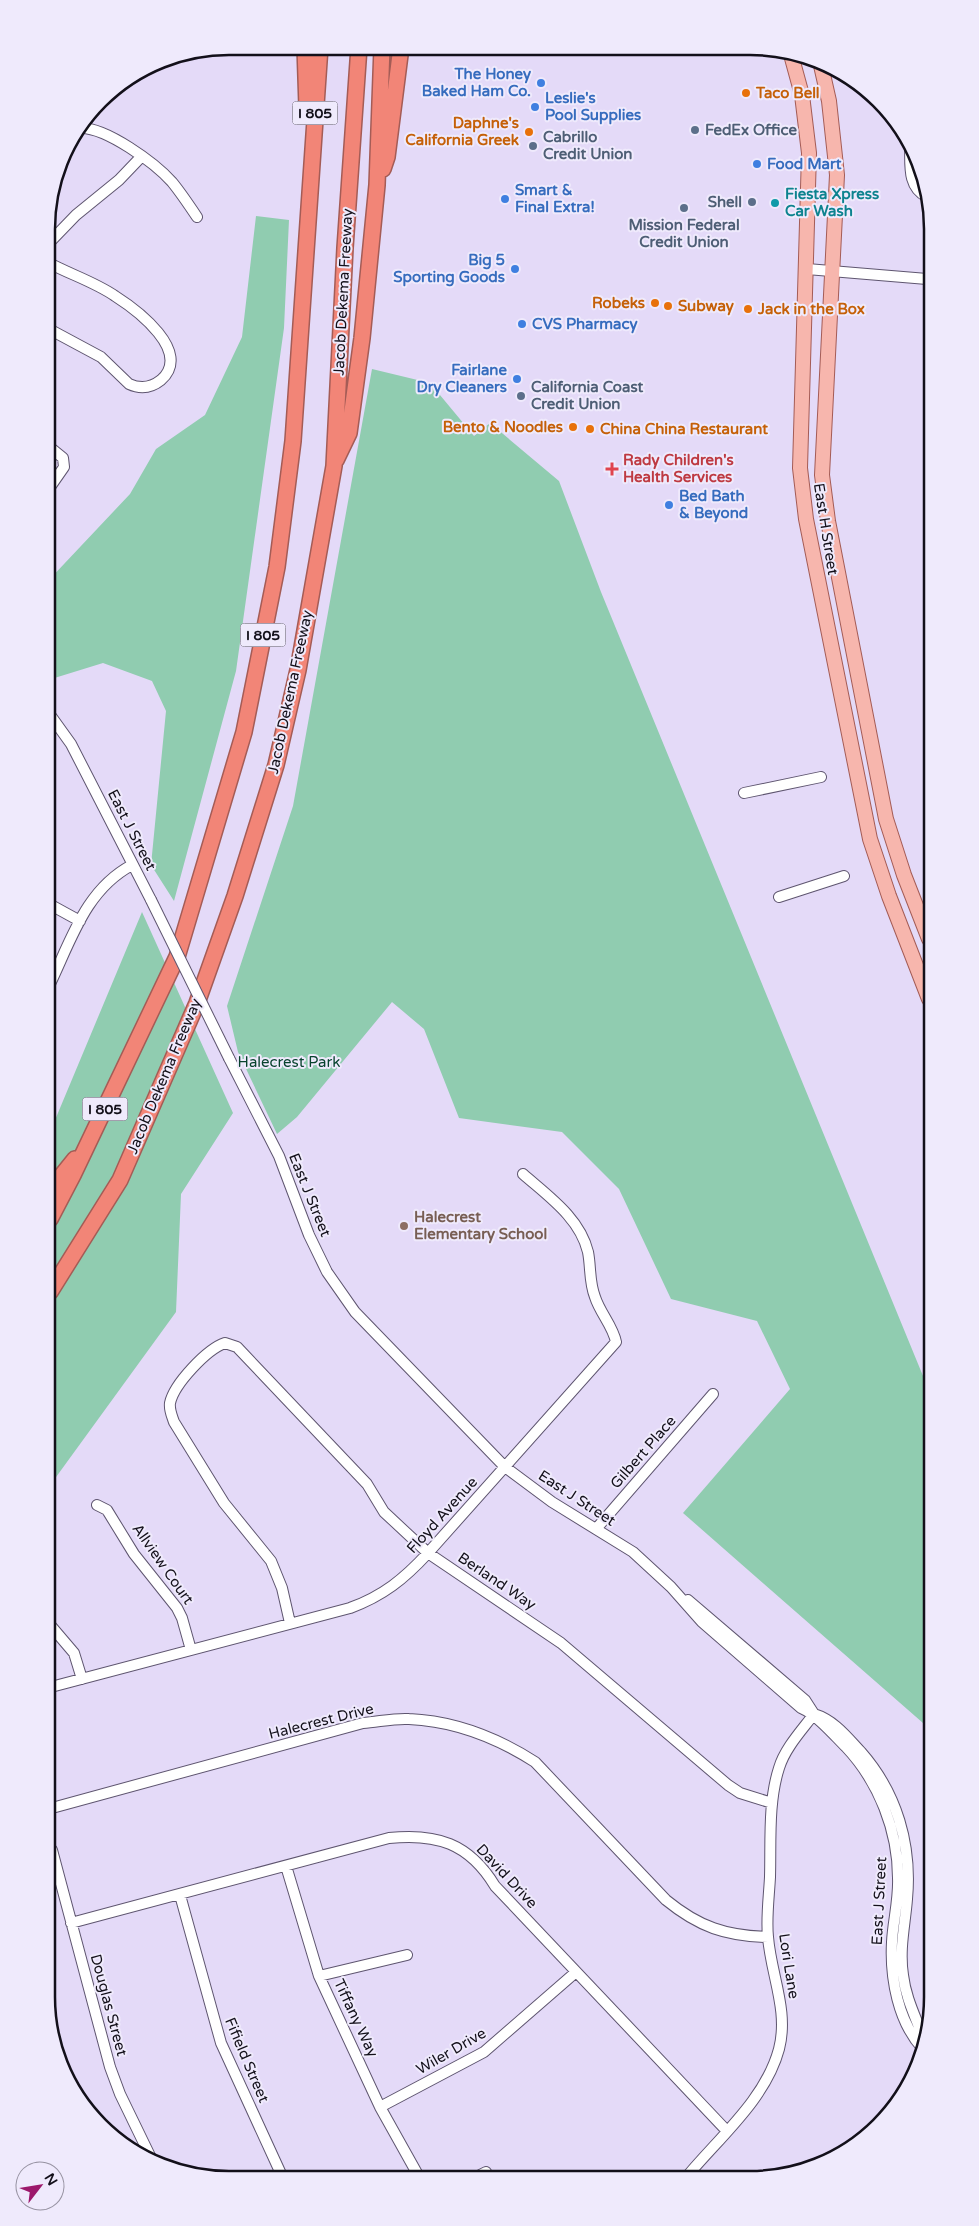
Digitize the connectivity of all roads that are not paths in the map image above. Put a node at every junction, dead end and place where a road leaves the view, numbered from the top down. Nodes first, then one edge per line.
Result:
1 (305, 55) edge
2 (319, 55) edge
3 (358, 55) edge
4 (382, 55) edge
5 (400, 55) edge
6 (793, 60) edge
7 (822, 71) edge
8 (87, 129) edge
9 (141, 157) junction
10 (910, 160) edge
11 (310, 179) junction
12 (377, 185) junction
13 (920, 194) edge
14 (197, 217) dead end
15 (55, 237) edge
16 (55, 266) edge
17 (807, 269) junction
18 (832, 270) junction
19 (924, 278) edge
20 (55, 332) edge
21 (55, 452) edge
22 (334, 466) junction
23 (55, 480) edge
24 (55, 722) edge
25 (821, 777) dead end
26 (744, 792) dead end
27 (132, 865) junction
28 (844, 876) dead end
29 (779, 897) dead end
30 (55, 907) edge
31 (80, 921) junction
32 (924, 926) edge
33 (55, 973) edge
34 (924, 986) edge
35 (86, 1146) junction
36 (523, 1174) dead end
37 (55, 1181) edge
38 (55, 1209) edge
39 (74, 1254) junction
40 (55, 1284) edge
41 (55, 1293) edge
42 (713, 1394) dead end
43 (504, 1467) junction
44 (97, 1505) dead end
45 (596, 1529) junction
46 (428, 1553) junction
47 (290, 1623) junction
48 (55, 1631) edge
49 (191, 1650) junction
50 (82, 1679) junction
51 (55, 1686) edge
52 (814, 1714) junction
53 (772, 1803) junction
54 (55, 1807) edge
55 (55, 1862) edge
56 (286, 1866) junction
57 (180, 1894) junction
58 (71, 1923) junction
59 (768, 1937) junction
60 (407, 1954) dead end
61 (576, 1972) junction
62 (319, 1976) junction
63 (920, 2034) edge
64 (918, 2041) edge
65 (380, 2107) junction
66 (726, 2130) junction
67 (148, 2151) edge
68 (280, 2171) edge
69 (416, 2171) edge
70 (692, 2171) edge

1 - 11 highway
2 - 11 highway, I 805
3 - 22 highway, Jacob Dekema Freeway / I 805
4 - 12 highway
5 - 12 highway
6 - 17 main road, East H Street
7 - 18 main road, East H Street
8 - 9 street
9 - 14 street
9 - 15 street
10 - 13 street
11 - 35 highway, I 805
12 - 22 highway
16 - 20 street
17 - 18 street
17 - 34 main road, East H Street
18 - 19 street
18 - 32 main road, East H Street
21 - 23 street
22 - 39 highway, Jacob Dekema Freeway / I 805
24 - 27 street, East J Street
25 - 26 street
27 - 31 street
27 - 43 street, East J Street, bridge
28 - 29 street
30 - 31 street
31 - 33 street
35 - 37 highway
35 - 38 highway, I 805
36 - 43 street, Floyd Avenue
39 - 40 highway, Jacob Dekema Freeway / I 805
39 - 41 highway
42 - 45 street, Gilbert Place
43 - 45 street, East J Street
43 - 46 street, Floyd Avenue
44 - 49 street, Allview Court
45 - 52 street, East J Street
46 - 47 street, Floyd Avenue
46 - 47 street, Berland Way
46 - 53 street, Berland Way
47 - 49 street, Floyd Avenue
48 - 50 street
49 - 50 street, Floyd Avenue
50 - 51 street, Floyd Avenue
52 - 53 street, Lori Lane
52 - 63 street, East J Street
52 - 64 street, East J Street
53 - 59 street, Lori Lane
54 - 59 street, Halecrest Drive
55 - 58 street, Douglas Street
56 - 57 street, David Drive
56 - 61 street, David Drive
56 - 62 street, Tiffany Way
57 - 58 street, David Drive
57 - 68 street, Fifield Street
58 - 67 street, Douglas Street
59 - 66 street, Lori Lane
60 - 62 street
61 - 65 street, Wiler Drive
61 - 66 street, David Drive
62 - 65 street, Tiffany Way
65 - 69 street, Tiffany Way
66 - 70 street, Lori Lane

